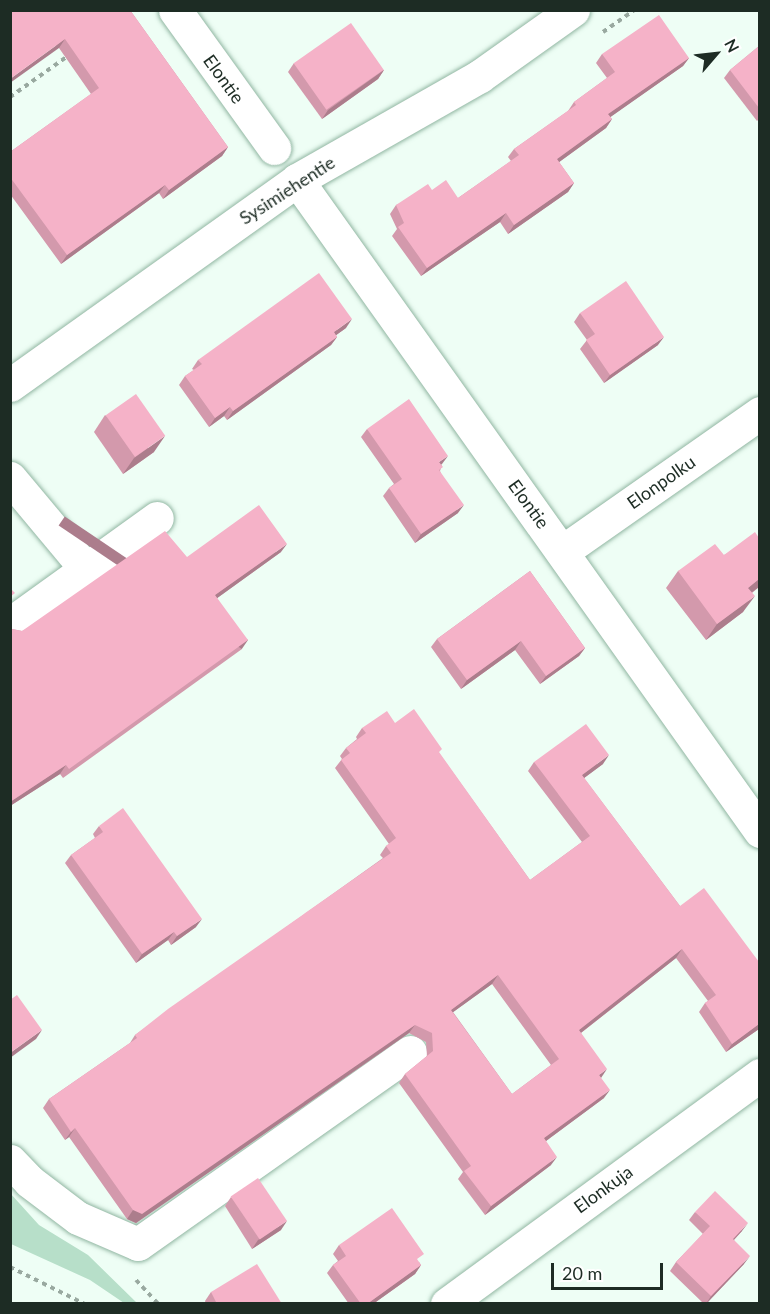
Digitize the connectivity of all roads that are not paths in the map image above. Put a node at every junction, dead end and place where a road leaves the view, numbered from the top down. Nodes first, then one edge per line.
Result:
1 (175, 10) edge
2 (573, 10) edge
3 (274, 148) dead end
4 (297, 180) junction
5 (10, 385) edge
6 (759, 412) edge
7 (10, 478) edge
8 (157, 518) dead end
9 (563, 551) junction
10 (86, 569) junction
11 (14, 621) dead end
12 (759, 831) edge
13 (410, 1052) dead end
14 (759, 1075) edge
15 (10, 1161) edge
16 (447, 1304) edge

1 - 3 street, Elontie
2 - 4 street, Sysimiehentie
4 - 5 street, Sysimiehentie
4 - 9 street, Elontie
6 - 9 street, Elonpolku
7 - 10 street
8 - 10 street
9 - 12 street, Elontie
10 - 11 street
13 - 15 street
14 - 16 street, Elonkuja

